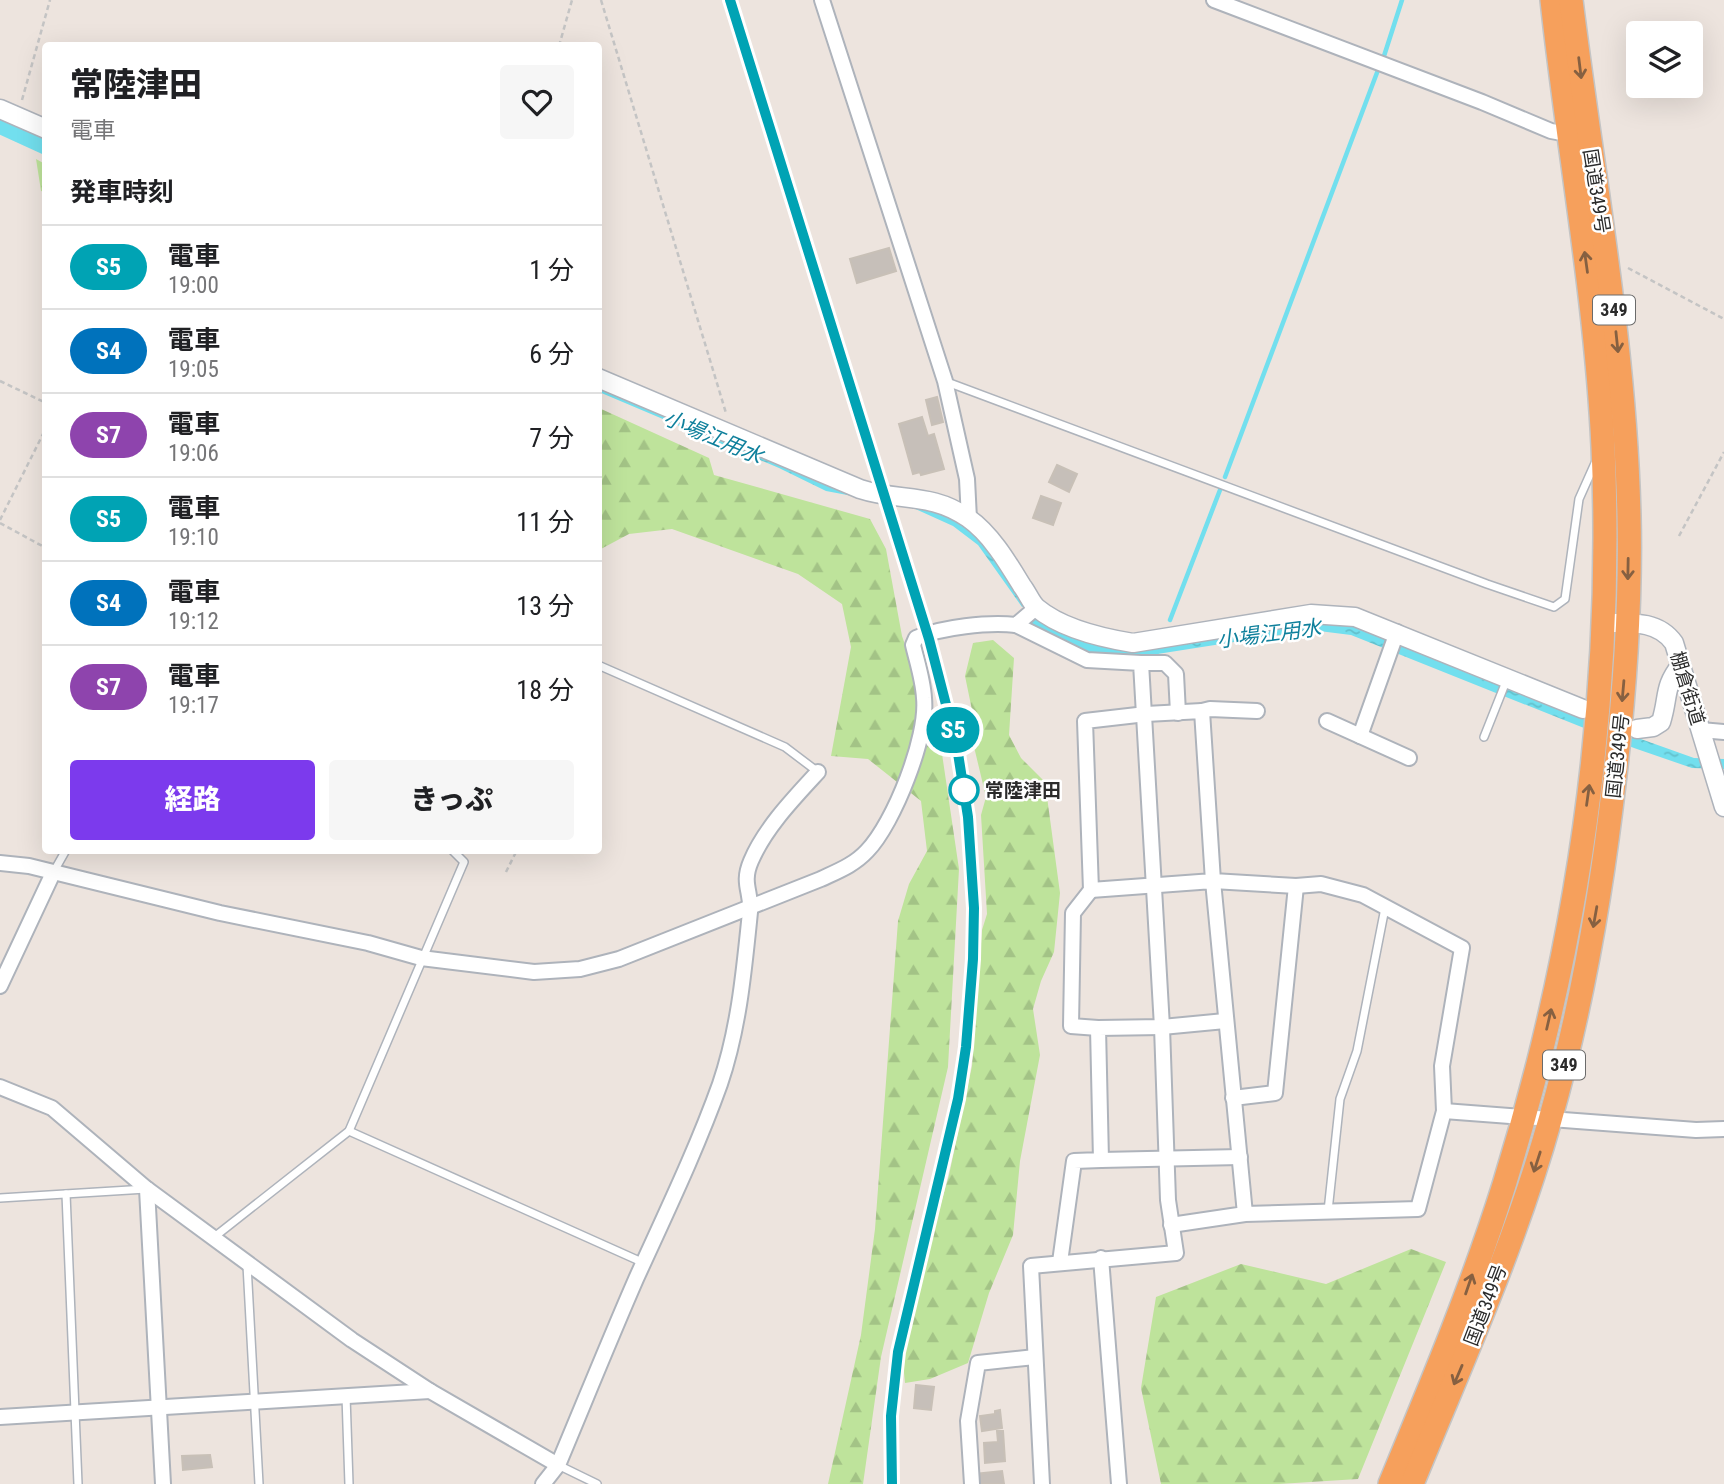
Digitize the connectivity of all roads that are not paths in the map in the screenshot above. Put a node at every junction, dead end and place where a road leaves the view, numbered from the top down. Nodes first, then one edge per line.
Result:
1 (822, 0) edge
2 (1214, 0) edge
3 (1552, 0) edge
4 (1571, 0) edge
5 (0, 109) edge
6 (42, 127) edge
7 (1578, 134) junction
8 (602, 380) edge
9 (945, 382) junction
10 (1603, 444) junction
11 (969, 519) junction
12 (1037, 607) junction
13 (1605, 623) junction
14 (1628, 623) junction
15 (1016, 625) junction
16 (1394, 642) junction
17 (1141, 663) junction
18 (1681, 665) junction
19 (602, 667) edge
20 (1506, 682) junction
21 (1583, 709) dead end
22 (1202, 711) junction
23 (1257, 711) dead end
24 (1178, 713) junction
25 (1146, 714) junction
26 (1327, 721) dead end
27 (1637, 729) dead end
28 (1701, 730) junction
29 (1724, 733) edge
30 (1360, 736) junction
31 (1484, 737) dead end
32 (1409, 758) dead end
33 (818, 772) joint
34 (1724, 807) edge
35 (64, 854) edge
36 (456, 854) edge
37 (0, 863) edge
38 (53, 873) junction
39 (1213, 881) junction
40 (1154, 885) junction
41 (1296, 886) junction
42 (1091, 890) junction
43 (751, 907) junction
44 (1385, 907) junction
45 (421, 958) junction
46 (0, 986) edge
47 (1225, 1021) junction
48 (1162, 1027) junction
49 (1098, 1028) junction
50 (0, 1087) edge
51 (1233, 1098) junction
52 (1444, 1111) junction
53 (1522, 1118) junction
54 (1550, 1120) junction
55 (1724, 1129) edge
56 (349, 1130) junction
57 (1240, 1157) junction
58 (1101, 1160) junction
59 (1167, 1160) junction
60 (147, 1189) junction
61 (66, 1194) junction
62 (0, 1198) edge
63 (1328, 1212) junction
64 (1245, 1214) junction
65 (1171, 1225) junction
66 (213, 1238) junction
67 (1101, 1258) junction
68 (247, 1262) junction
69 (1060, 1262) junction
70 (644, 1263) junction
71 (1035, 1357) junction
72 (430, 1391) junction
73 (346, 1396) junction
74 (254, 1402) junction
75 (159, 1408) junction
76 (75, 1413) junction
77 (0, 1417) edge
78 (558, 1465) junction
79 (78, 1484) edge
80 (163, 1484) edge
81 (259, 1484) edge
82 (349, 1484) edge
83 (543, 1484) edge
84 (597, 1484) edge
85 (972, 1484) edge
86 (1042, 1484) edge
87 (1119, 1484) edge
88 (1390, 1484) edge
89 (1412, 1484) edge

1 - 9 street
2 - 7 street
3 - 7 highway, 国道349号 / 349
4 -> 7 highway, 国道349号 / 349
5 - 6 street
10 -> 7 highway, 国道349号 / 349
7 -> 14 highway, 国道349号 / 349
8 - 11 street
9 - 10 lane
9 - 11 street
10 - 13 highway, 国道349号 / 349
11 - 12 street
12 - 15 street
12 - 16 street
13 - 14 street, 棚倉街道
53 -> 13 highway, 国道349号 / 349
14 - 18 street, 棚倉街道
14 -> 54 highway, 国道349号 / 349
15 - 17 street
15 - 43 street
16 - 20 street
16 - 30 street
17 - 24 street
17 - 25 street
18 - 27 street
18 - 28 street, 棚倉街道
19 - 33 lane
20 - 21 street
20 - 31 lane
22 - 23 street
22 - 24 street
22 - 39 street
24 - 25 street
25 - 40 street
25 - 42 street
26 - 30 street
28 - 29 street
28 - 34 street, 棚倉街道
30 - 32 street
33 - 43 street
35 - 38 lane
36 - 45 lane
37 - 38 street
38 - 45 street
38 - 46 street
39 - 40 street
39 - 41 street
39 - 47 street
40 - 42 street
40 - 48 street
41 - 44 street
41 - 51 street
42 - 49 street
43 - 45 street
43 - 70 street
44 - 52 street
44 - 63 lane
45 - 56 lane
47 - 48 street
47 - 51 street
48 - 49 street
48 - 59 street
49 - 58 street
50 - 60 street
51 - 57 street
52 - 53 street
52 - 63 street
53 - 54 street
88 -> 53 highway, 国道349号 / 349
54 - 55 street
54 -> 89 highway, 国道349号 / 349
56 - 66 lane
56 - 70 lane
57 - 59 street
57 - 64 street
58 - 59 street
58 - 69 street
59 - 65 street
60 - 61 lane
60 - 66 street
60 - 75 street
61 - 62 lane
61 - 76 lane
63 - 64 street
64 - 65 street
65 - 67 street
66 - 68 street
67 - 69 street
67 - 87 street
68 - 72 street
68 - 74 lane
69 - 71 street
70 - 78 street
71 - 85 street
71 - 86 street
72 - 73 street
72 - 78 street
73 - 74 street
73 - 82 lane
74 - 75 street
74 - 81 lane
75 - 76 street
75 - 80 street
76 - 77 street
76 - 79 lane
78 - 83 street
78 - 84 lane

